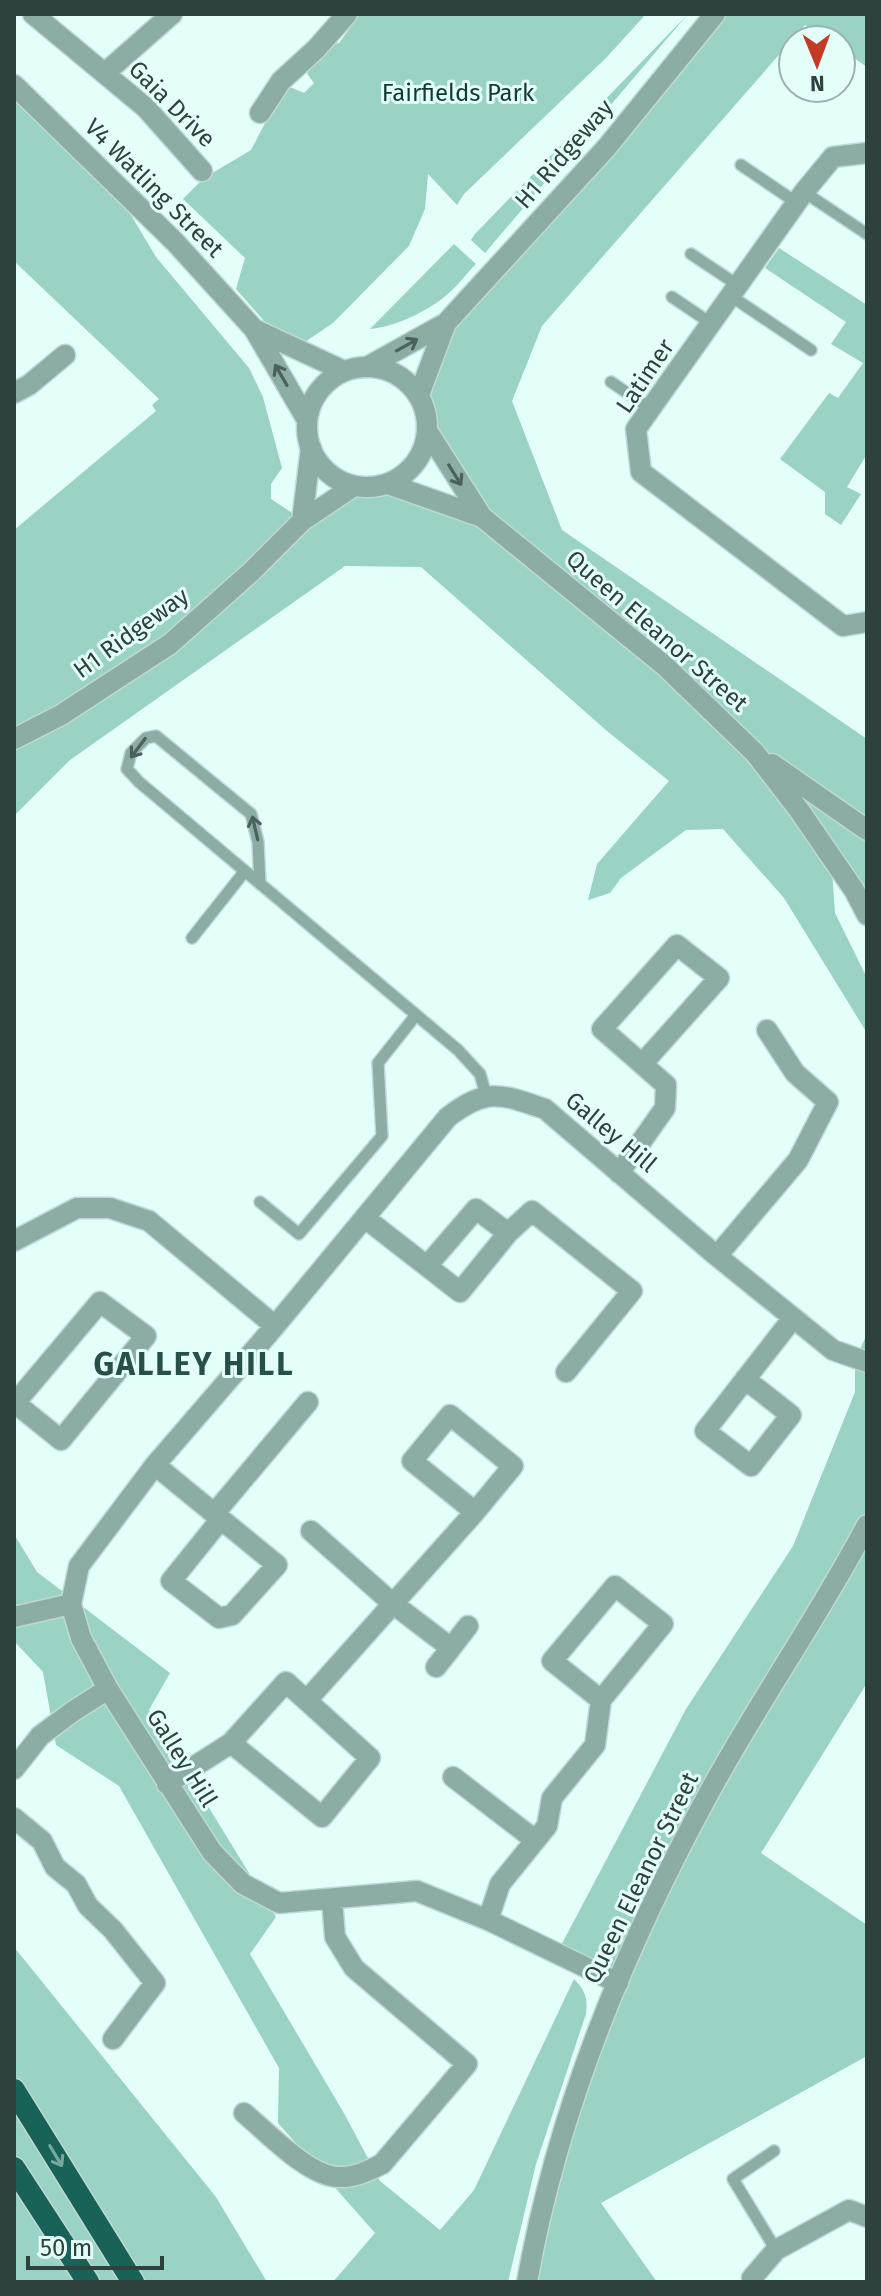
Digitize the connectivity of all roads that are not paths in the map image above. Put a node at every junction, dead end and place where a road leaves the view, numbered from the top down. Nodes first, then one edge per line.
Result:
1 (33, 14) edge
2 (172, 14) edge
3 (347, 14) edge
4 (715, 14) edge
5 (105, 73) junction
6 (14, 85) edge
7 (260, 113) dead end
8 (867, 153) edge
9 (741, 165) dead end
10 (202, 171) dead end
11 (801, 197) junction
12 (867, 234) edge
13 (691, 254) dead end
14 (735, 291) junction
15 (672, 297) dead end
16 (446, 323) junction
17 (712, 324) junction
18 (254, 329) junction
19 (811, 350) dead end
20 (65, 355) dead end
21 (367, 367) junction
22 (344, 371) junction
23 (611, 382) dead end
24 (14, 393) edge
25 (419, 395) junction
26 (651, 409) junction
27 (307, 420) junction
28 (428, 432) junction
29 (311, 448) junction
30 (388, 484) junction
31 (354, 486) junction
32 (482, 517) junction
33 (302, 521) junction
34 (867, 622) edge
35 (14, 739) edge
36 (755, 753) junction
37 (867, 830) edge
38 (245, 871) junction
39 (260, 884) junction
40 (867, 915) edge
41 (192, 938) dead end
42 (416, 1015) junction
43 (767, 1030) dead end
44 (643, 1063) junction
45 (486, 1095) junction
46 (619, 1173) junction
47 (260, 1202) dead end
48 (365, 1218) junction
49 (508, 1233) junction
50 (14, 1241) edge
51 (717, 1256) junction
52 (427, 1266) junction
53 (793, 1318) junction
54 (275, 1326) junction
55 (867, 1362) edge
56 (566, 1372) dead end
57 (22, 1376) edge
58 (745, 1379) dead end
59 (308, 1402) dead end
60 (155, 1465) junction
61 (475, 1512) junction
62 (217, 1517) junction
63 (867, 1525) edge
64 (311, 1531) dead end
65 (392, 1603) junction
66 (71, 1604) junction
67 (14, 1617) edge
68 (468, 1626) dead end
69 (451, 1648) junction
70 (436, 1667) dead end
71 (108, 1689) junction
72 (308, 1699) junction
73 (601, 1700) junction
74 (231, 1743) junction
75 (14, 1769) edge
76 (453, 1777) dead end
77 (167, 1784) junction
78 (14, 1818) edge
79 (535, 1840) junction
80 (332, 1900) junction
81 (488, 1920) junction
82 (618, 1983) junction
83 (113, 2039) dead end
84 (14, 2090) edge
85 (244, 2113) dead end
86 (774, 2151) dead end
87 (14, 2168) edge
88 (867, 2217) edge
89 (776, 2250) junction
90 (88, 2282) edge
91 (133, 2282) edge
92 (527, 2282) edge
93 (754, 2282) edge

1 - 5 street, Gaia Drive
2 - 5 street, Gaia Drive
3 - 7 street
4 - 16 street, H1 Ridgeway
5 - 10 street, Gaia Drive
6 - 18 street, V4 Watling Street
8 - 11 street, Latimer
9 - 11 lane
11 - 12 lane
11 - 14 street, Latimer
13 - 14 lane
14 - 17 street, Latimer
14 - 19 lane
15 - 17 lane
21 -> 16 street, H1 Ridgeway
16 - 25 street, H1 Ridgeway
17 - 26 street, Latimer
18 - 22 street, V4 Watling Street
27 -> 18 street, V4 Watling Street
20 - 24 street
21 - 22 street
21 - 25 street
22 - 27 street
23 - 26 lane
25 - 28 street
26 - 34 street, Latimer
27 - 29 street
28 - 30 street
28 -> 32 street, Queen Eleanor Street
29 - 31 street
29 - 33 street
30 - 31 street
30 - 32 street, Queen Eleanor Street
31 - 33 street, H1 Ridgeway
32 - 36 street, Queen Eleanor Street
33 - 35 street, H1 Ridgeway
36 - 37 street
36 - 40 street, Queen Eleanor Street
38 - 39 lane
39 -> 38 lane
38 - 41 lane
39 - 42 lane
42 - 45 lane
42 - 47 lane
43 - 51 street
44 - 44 street
44 - 46 street
45 - 46 street, Galley Hill
45 - 48 street
46 - 51 street, Galley Hill
48 - 52 street
48 - 54 street
49 - 52 street
49 - 52 street
49 - 56 street
50 - 54 street
51 - 53 street, Galley Hill
53 - 55 street, Galley Hill
53 - 58 street
54 - 60 street
57 - 57 street
59 - 62 street
60 - 62 street
60 - 66 street
61 - 61 street
61 - 65 street
62 - 62 street
63 - 82 street, Queen Eleanor Street
64 - 65 street
65 - 69 street
65 - 72 street
66 - 67 street
66 - 71 street, Galley Hill
68 - 69 street
69 - 70 street
71 - 75 street
71 - 77 street, Galley Hill
72 - 74 street
72 - 74 street
73 - 73 street
73 - 79 street
74 - 77 street
76 - 79 street
77 - 80 street, Galley Hill
78 - 83 street
79 - 81 street
80 - 81 street, Galley Hill
80 - 85 street
81 - 82 street, Galley Hill
82 - 92 street, Queen Eleanor Street
84 -> 91 highway
86 - 89 lane
87 - 90 highway
88 - 89 street
89 - 93 street

